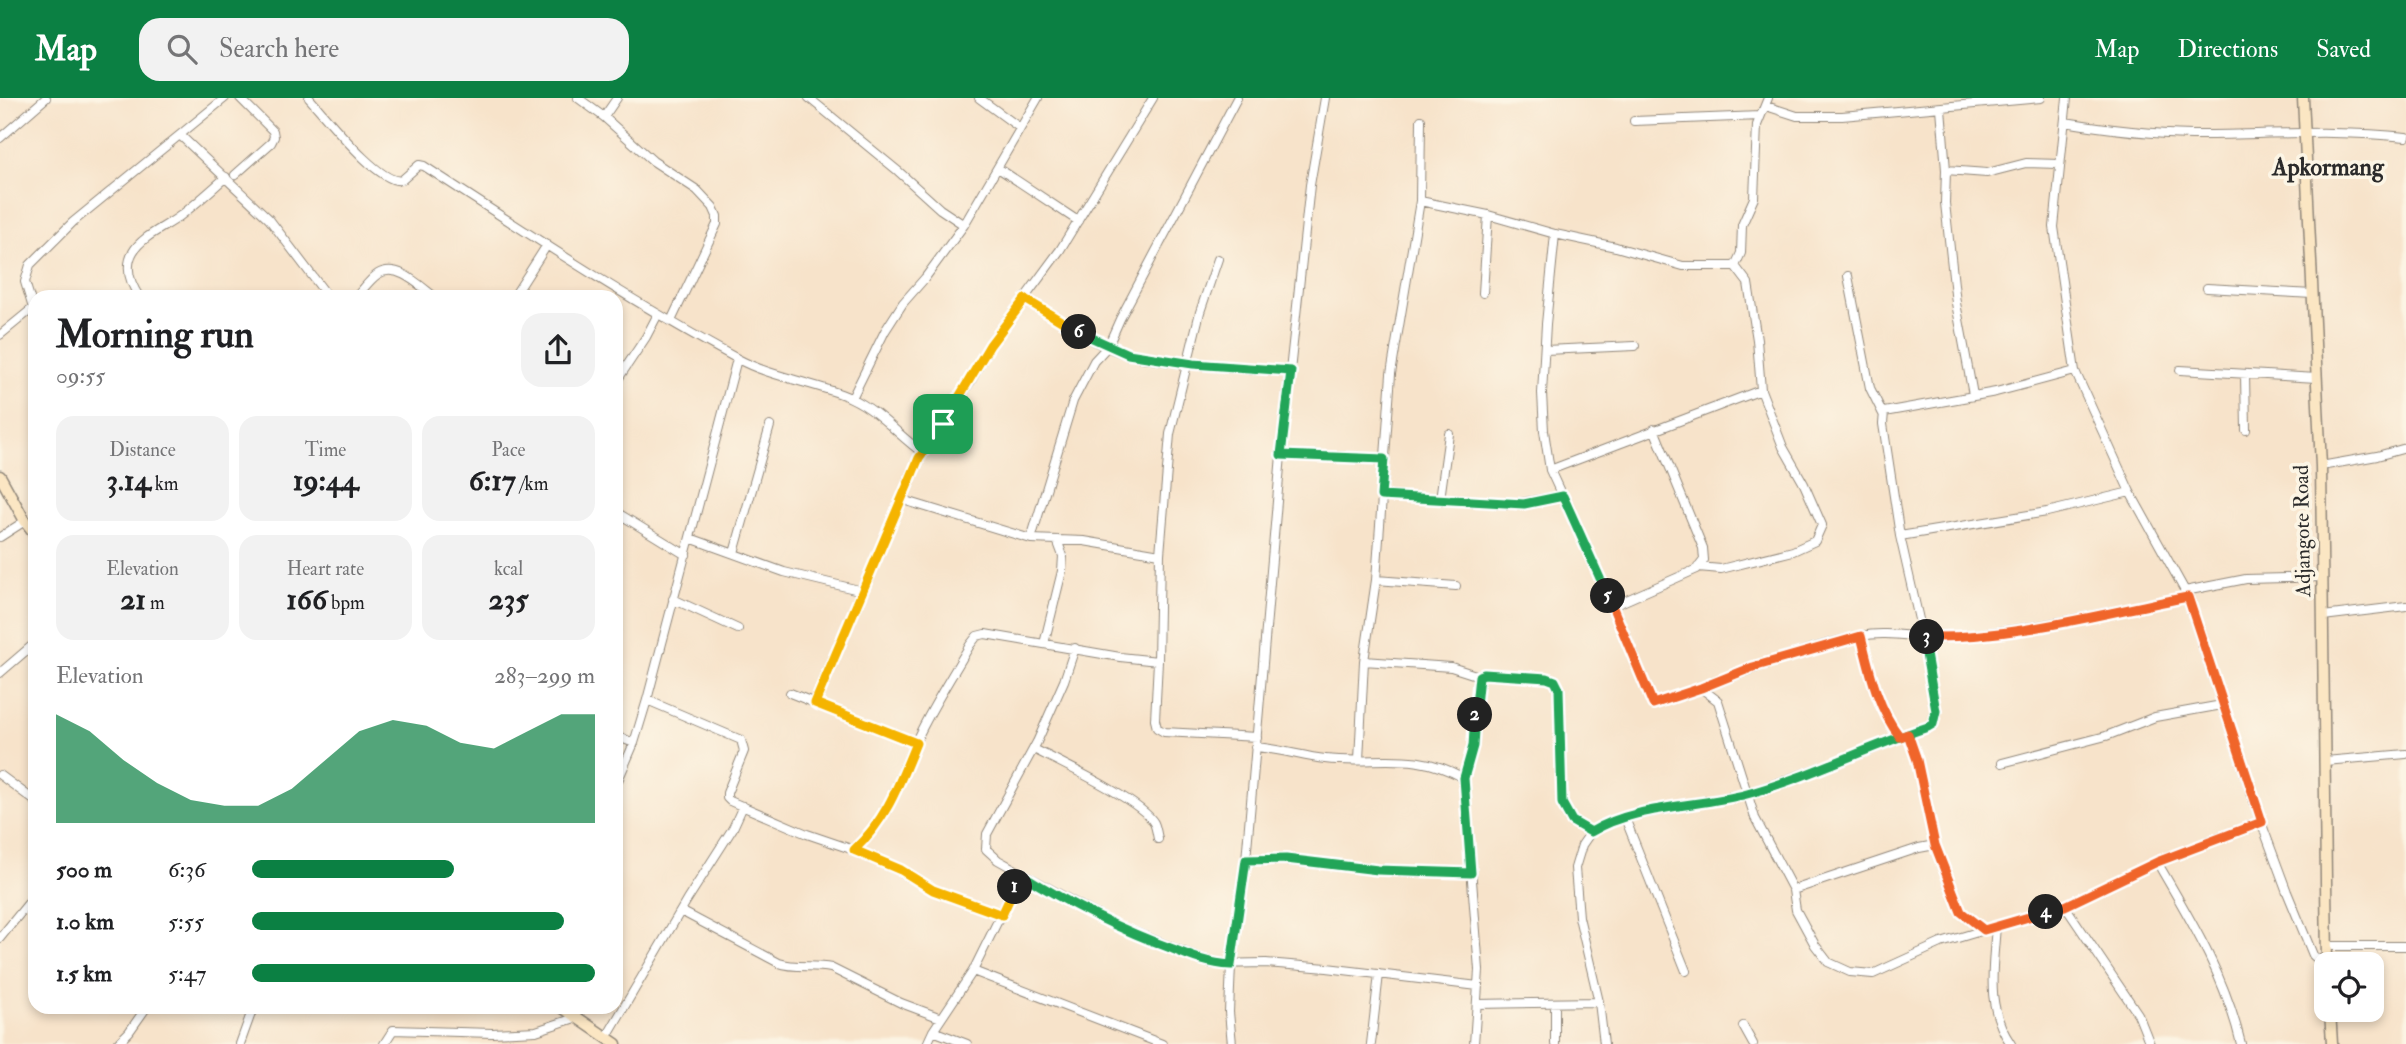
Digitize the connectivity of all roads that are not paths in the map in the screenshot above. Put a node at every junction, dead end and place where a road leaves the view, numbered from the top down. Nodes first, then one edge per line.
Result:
1 (46, 98) edge
2 (225, 98) edge
3 (240, 98) edge
4 (309, 98) edge
5 (578, 98) edge
6 (617, 98) edge
7 (809, 98) edge
8 (979, 98) edge
9 (1038, 98) edge
10 (1153, 98) edge
11 (1237, 98) edge
12 (1325, 98) edge
13 (2041, 98) edge
14 (2067, 98) edge
15 (2303, 98) edge
16 (1767, 102) edge
17 (1941, 108) junction
18 (1760, 116) junction
19 (604, 117) junction
20 (1421, 120) dead end
21 (1634, 121) dead end
22 (2065, 122) junction
23 (1020, 128) junction
24 (2304, 133) junction
25 (180, 135) junction
26 (2406, 137) edge
27 (0, 138) edge
28 (2059, 164) junction
29 (998, 168) junction
30 (1946, 170) junction
31 (236, 175) dead end
32 (226, 177) junction
33 (1420, 201) junction
34 (1488, 215) junction
35 (1078, 222) junction
36 (964, 225) junction
37 (1555, 234) junction
38 (547, 245) junction
39 (1218, 259) dead end
40 (1735, 266) junction
41 (1848, 276) dead end
42 (2207, 288) dead end
43 (135, 290) edge
44 (323, 290) edge
45 (363, 290) edge
46 (425, 290) edge
47 (518, 290) edge
48 (619, 290) edge
49 (28, 291) edge
50 (623, 292) edge
51 (1483, 293) dead end
52 (2312, 293) junction
53 (1025, 299) junction
54 (28, 314) edge
55 (658, 314) junction
56 (671, 321) junction
57 (0, 335) edge
58 (1108, 346) junction
59 (1634, 346) dead end
60 (1545, 349) junction
61 (737, 359) junction
62 (1188, 363) junction
63 (2180, 370) dead end
64 (1291, 371) junction
65 (2075, 371) junction
66 (623, 372) edge
67 (2245, 374) junction
68 (2317, 378) junction
69 (1761, 390) junction
70 (1973, 395) junction
71 (852, 398) junction
72 (1883, 414) junction
73 (770, 426) dead end
74 (1654, 429) junction
75 (2246, 430) dead end
76 (1449, 434) dead end
77 (2406, 448) edge
78 (923, 453) junction
79 (1281, 455) junction
80 (1384, 459) junction
81 (2321, 466) junction
82 (1550, 470) junction
83 (0, 476) edge
84 (2130, 492) junction
85 (1381, 496) junction
86 (1563, 496) junction
87 (1440, 499) junction
88 (903, 500) junction
89 (623, 516) edge
90 (25, 521) junction
91 (28, 525) edge
92 (1900, 536) junction
93 (0, 537) edge
94 (690, 538) junction
95 (1031, 539) junction
96 (1057, 540) junction
97 (734, 552) junction
98 (1160, 554) junction
99 (686, 555) junction
100 (1698, 567) junction
101 (2322, 577) junction
102 (1376, 580) junction
103 (1456, 586) dead end
104 (863, 591) junction
105 (2187, 594) junction
106 (673, 599) junction
107 (1613, 606) junction
108 (2406, 606) edge
109 (2323, 616) junction
110 (738, 629) dead end
111 (1861, 636) junction
112 (1923, 637) junction
113 (1044, 644) junction
114 (1075, 648) junction
115 (28, 649) edge
116 (1158, 660) junction
117 (1364, 661) junction
118 (0, 673) edge
119 (1479, 676) junction
120 (1701, 688) junction
121 (790, 694) dead end
122 (647, 700) junction
123 (815, 703) junction
124 (2222, 705) junction
125 (1904, 736) junction
126 (623, 739) edge
127 (1256, 742) junction
128 (634, 743) junction
129 (916, 743) junction
130 (1034, 749) junction
131 (2406, 754) edge
132 (1359, 760) junction
133 (2325, 761) junction
134 (2001, 763) dead end
135 (623, 769) edge
136 (0, 775) edge
137 (1464, 778) junction
138 (1747, 794) junction
139 (28, 795) edge
140 (743, 806) junction
141 (1625, 818) junction
142 (2262, 822) junction
143 (1591, 832) junction
144 (1158, 839) dead end
145 (1935, 845) junction
146 (854, 850) junction
147 (1246, 860) junction
148 (2157, 862) junction
149 (1471, 873) junction
150 (1021, 874) junction
151 (1793, 890) junction
152 (28, 904) edge
153 (2065, 906) junction
154 (681, 911) junction
155 (1002, 915) junction
156 (1996, 926) junction
157 (1984, 930) junction
158 (0, 939) edge
159 (2327, 946) junction
160 (2406, 946) edge
161 (2327, 952) edge
162 (2314, 956) edge
163 (1231, 965) junction
164 (973, 971) junction
165 (1686, 971) dead end
166 (1379, 974) junction
167 (1478, 986) junction
168 (1600, 1002) junction
169 (1555, 1003) junction
170 (1477, 1004) junction
171 (142, 1014) edge
172 (251, 1014) edge
173 (570, 1014) edge
174 (575, 1018) junction
175 (942, 1018) junction
176 (2331, 1022) edge
177 (1743, 1026) dead end
178 (933, 1031) junction
179 (611, 1041) edge
180 (117, 1044) edge
181 (240, 1044) edge
182 (384, 1044) edge
183 (928, 1044) edge
184 (967, 1044) edge
185 (1163, 1044) edge
186 (1232, 1044) edge
187 (1371, 1044) edge
188 (1474, 1044) edge
189 (1555, 1044) edge
190 (1604, 1044) edge
191 (1753, 1044) edge
192 (2011, 1044) edge
193 (2150, 1044) edge
194 (2241, 1044) edge
195 (2332, 1044) edge

1 - 27 street
2 - 25 street
3 - 31 street
4 - 38 street
5 - 19 street
6 - 19 street
7 - 36 street
8 - 23 street
9 - 23 street
10 - 35 street
11 - 58 street
12 - 64 street
13 - 17 street
14 - 22 street
15 - 24 street, Adjangote Road
16 - 17 street
16 - 18 street
17 - 30 street
18 - 21 street
18 - 40 street
19 - 56 street
20 - 33 street
22 - 24 street
22 - 28 street
23 - 29 street
24 - 26 street
24 - 52 street, Adjangote Road
25 - 32 street
25 - 49 street
28 - 30 street
28 - 65 street
29 - 35 street
29 - 36 street
30 - 70 street
32 - 43 street
32 - 44 street
33 - 34 street
33 - 80 street
34 - 37 street
34 - 51 street
35 - 53 street
36 - 71 street
37 - 40 street
37 - 60 street
38 - 47 street
38 - 48 street
39 - 62 street
40 - 69 street
41 - 72 street
42 - 52 street
45 - 46 street
50 - 55 street
52 - 68 street, Adjangote Road
53 - 58 street
53 - 78 street
54 - 57 street
55 - 56 street
55 - 66 street
56 - 61 street
58 - 62 street
58 - 95 street
59 - 60 street
60 - 82 street
61 - 71 street
61 - 94 street
62 - 64 street
62 - 98 street
63 - 67 street
64 - 79 street
65 - 70 street
65 - 84 street
67 - 68 street
67 - 75 street
68 - 81 street, Adjangote Road
69 - 74 street
69 - 100 street
70 - 72 street
71 - 78 street
72 - 92 street
73 - 97 street
74 - 82 street
74 - 100 street
76 - 87 street
77 - 81 street
78 - 88 street
79 - 80 street
79 - 127 street
80 - 85 street
81 - 101 street, Adjangote Road
82 - 86 street
83 - 90 street
84 - 92 street
84 - 105 street
85 - 87 street
85 - 102 street
86 - 87 street
86 - 107 street
88 - 95 street
88 - 104 street
89 - 99 street
90 - 91 street
90 - 93 street
92 - 112 street
94 - 97 street
94 - 99 street
95 - 96 street
96 - 98 street
96 - 113 street
97 - 104 street
98 - 116 street
99 - 106 street
100 - 107 street
101 - 105 street
101 - 109 street, Adjangote Road
102 - 103 street
102 - 117 street
104 - 123 street
105 - 112 street
105 - 124 street
106 - 110 street
106 - 122 street
107 - 120 street
108 - 109 street
109 - 133 street, Adjangote Road
111 - 112 street
111 - 120 street
111 - 125 street
112 - 125 street
113 - 114 street
113 - 129 street
114 - 116 street
114 - 130 street
115 - 118 street
116 - 127 street
117 - 119 street
117 - 132 street
119 - 137 street
119 - 143 street
120 - 138 street
121 - 123 street
122 - 128 street
122 - 140 street
123 - 129 street
124 - 134 street
124 - 142 street
125 - 138 street
125 - 145 street
126 - 128 street
127 - 132 street
127 - 147 street
128 - 135 street
129 - 146 street
130 - 144 street
130 - 150 street
131 - 133 street
132 - 137 street
133 - 159 street, Adjangote Road
136 - 139 street
137 - 149 street
138 - 141 street
138 - 151 street
140 - 146 street
140 - 154 street
141 - 143 street
141 - 165 street
142 - 148 street
142 - 162 street
143 - 168 street
145 - 151 street
145 - 157 street
146 - 155 street
147 - 149 street
147 - 163 street
148 - 153 street
148 - 194 street
149 - 167 street
150 - 155 street
150 - 163 street
151 - 157 street
152 - 158 street
153 - 156 street
153 - 193 street
154 - 175 street
154 - 179 street
155 - 164 street
156 - 157 street
156 - 192 street
159 - 160 street
159 - 161 street, Adjangote Road
163 - 166 street
163 - 186 street
164 - 175 street
164 - 185 street
166 - 167 street
166 - 187 street
167 - 170 street
168 - 169 street
168 - 190 street
169 - 170 street
169 - 189 street
170 - 188 street
171 - 180 street
172 - 181 street
173 - 174 street
174 - 179 street
174 - 182 street
175 - 178 street
176 - 195 street
177 - 191 street
178 - 183 street
178 - 184 street

